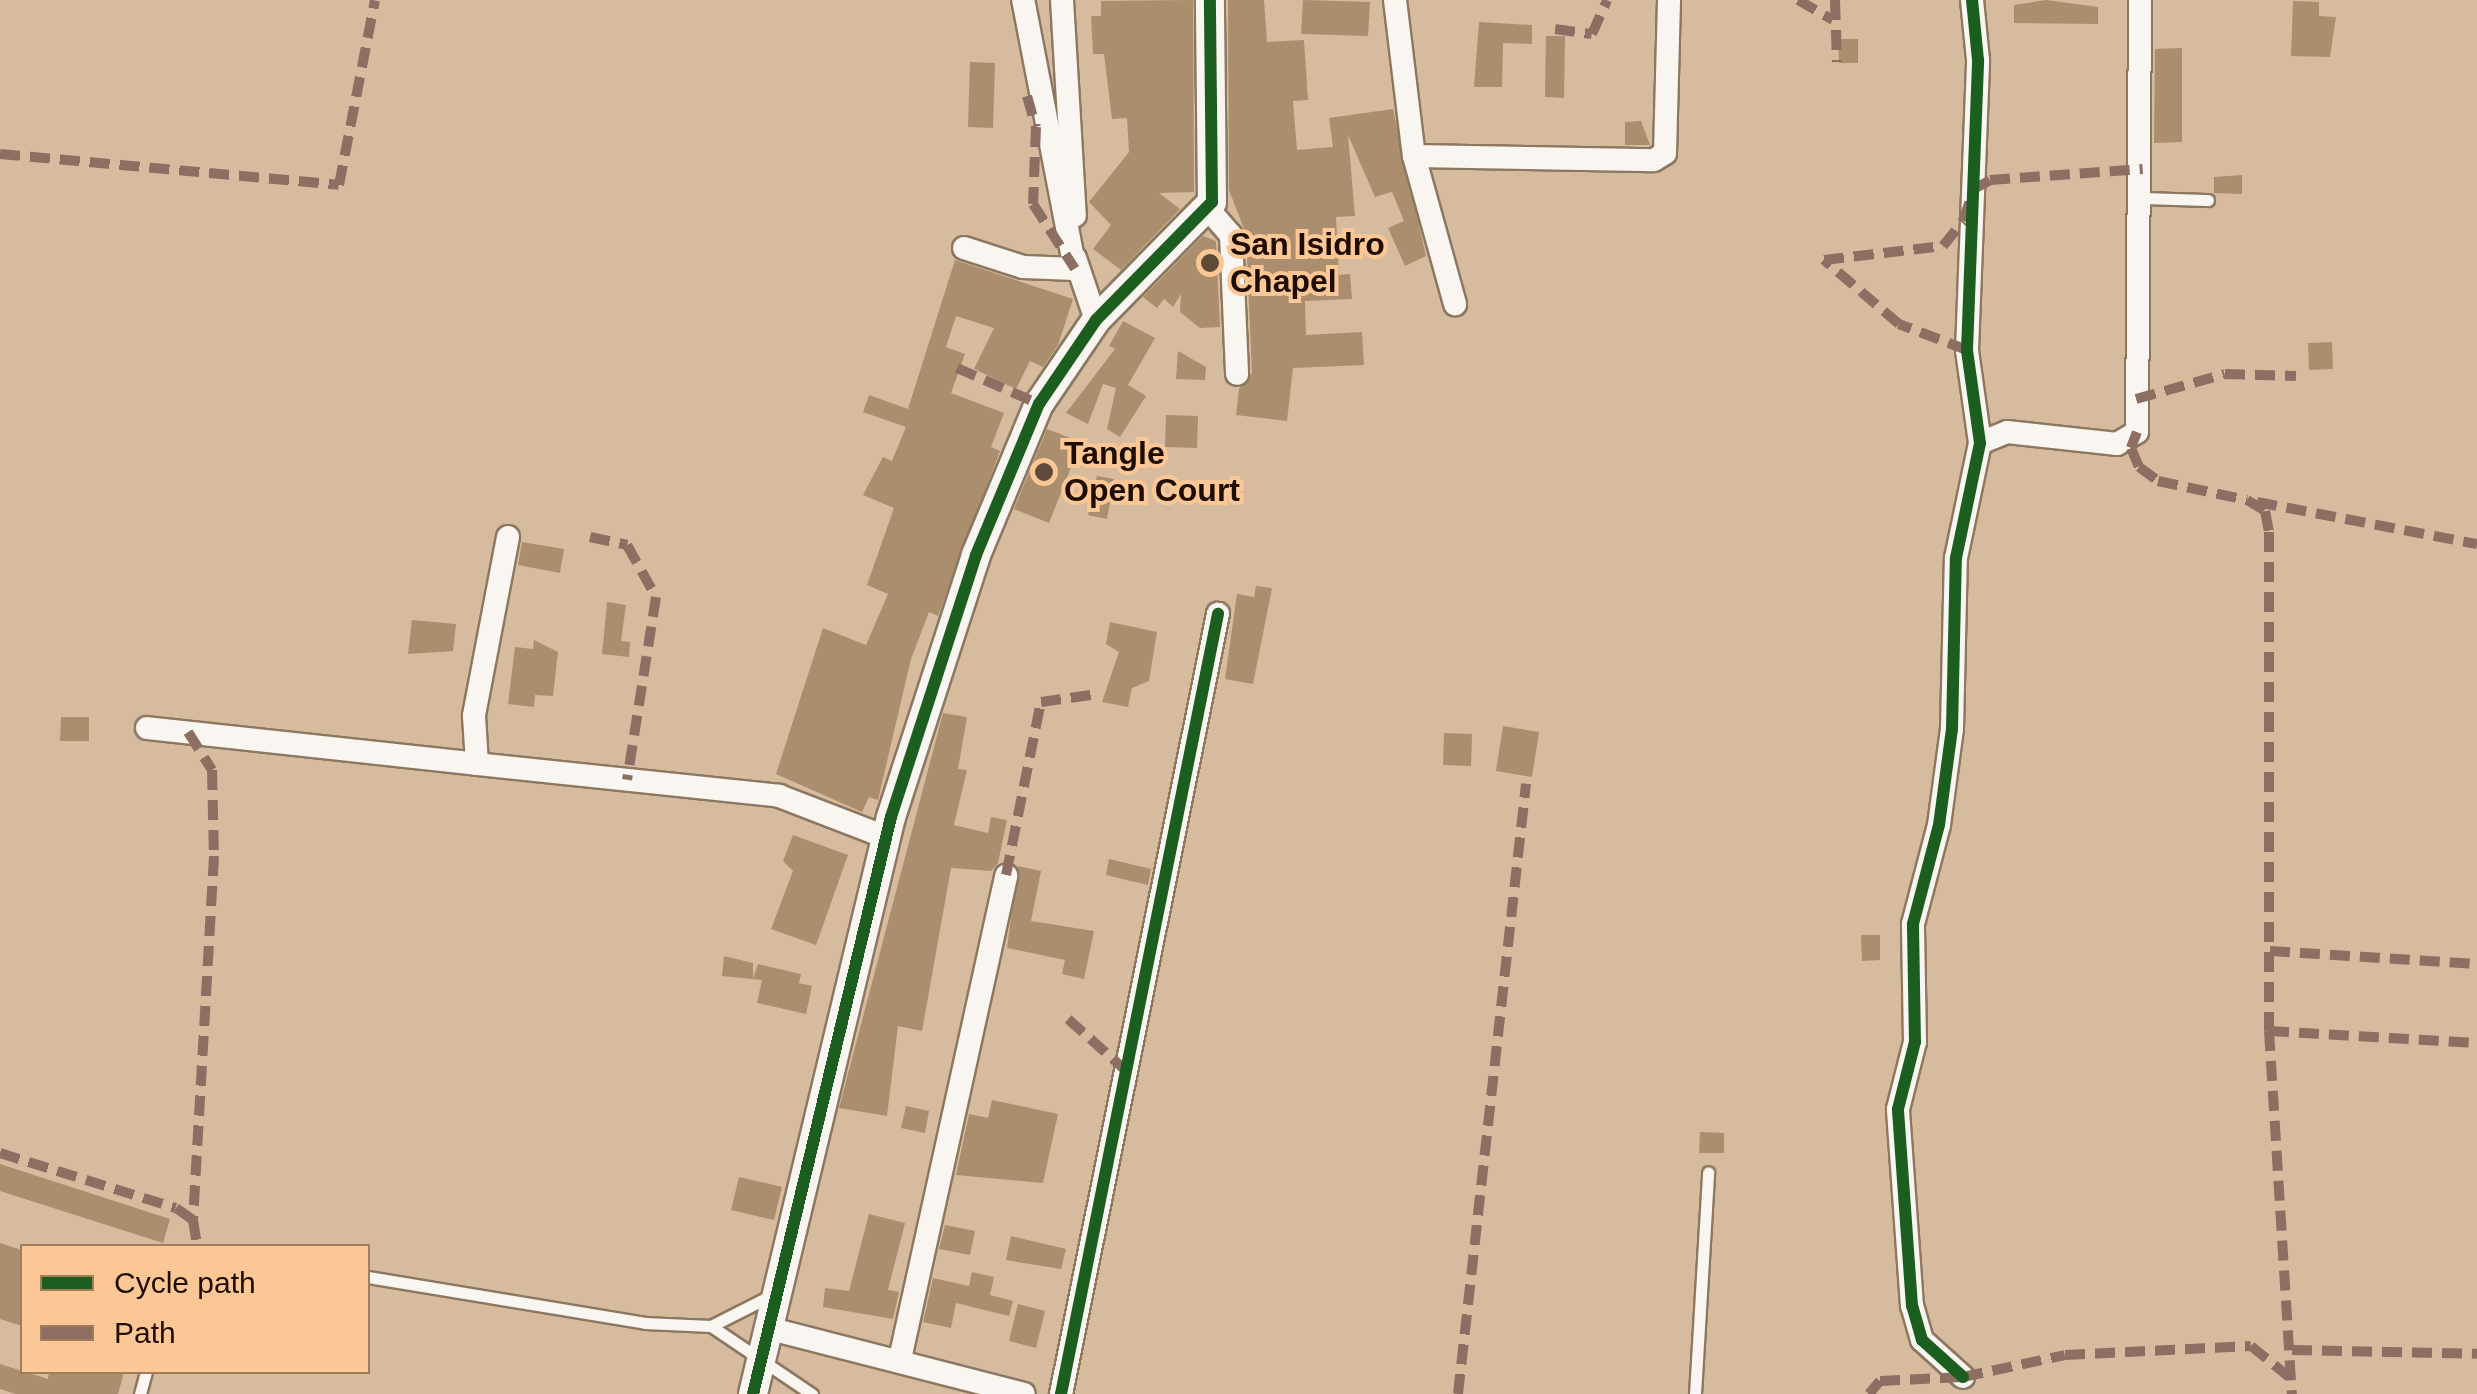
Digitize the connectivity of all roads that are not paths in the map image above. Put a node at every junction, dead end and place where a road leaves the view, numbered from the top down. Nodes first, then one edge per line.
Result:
1 (1023, 0) edge
2 (1062, 0) edge
3 (1210, 0) edge
4 (1395, 0) edge
5 (1669, 0) edge
6 (1972, 0) edge
7 (2140, 0) edge
8 (1414, 156) junction
9 (2142, 198) junction
10 (2208, 200) dead end
11 (1210, 210) junction
12 (964, 248) dead end
13 (1074, 269) junction
14 (1455, 304) dead end
15 (1096, 320) junction
16 (1238, 374) dead end
17 (1980, 443) junction
18 (508, 538) dead end
19 (1218, 614) dead end
20 (147, 728) dead end
21 (478, 764) junction
22 (886, 837) junction
23 (1006, 875) dead end
24 (1708, 1172) dead end
25 (370, 1277) edge
26 (782, 1290) junction
27 (712, 1326) junction
28 (771, 1329) junction
29 (900, 1359) junction
30 (761, 1364) junction
31 (1963, 1377) dead end
32 (753, 1394) edge
33 (812, 1394) edge
34 (1024, 1394) edge
35 (1062, 1394) edge
36 (1695, 1394) edge

1 - 13 street
2 - 13 street
3 - 11 street
4 - 8 street
5 - 8 street
6 - 17 street
7 - 9 street
8 - 14 street
9 - 10 lane
9 - 17 street
11 - 15 street
11 - 16 street
12 - 13 street
13 - 15 street
15 - 22 street
17 - 31 street
18 - 21 street
19 - 35 street
20 - 21 street
21 - 22 street
22 - 26 street
23 - 29 street
24 - 36 lane
25 - 27 lane
26 - 27 lane
26 - 28 street
27 - 30 lane
28 - 29 street
28 - 30 street
29 - 34 street
30 - 32 street
30 - 33 lane

